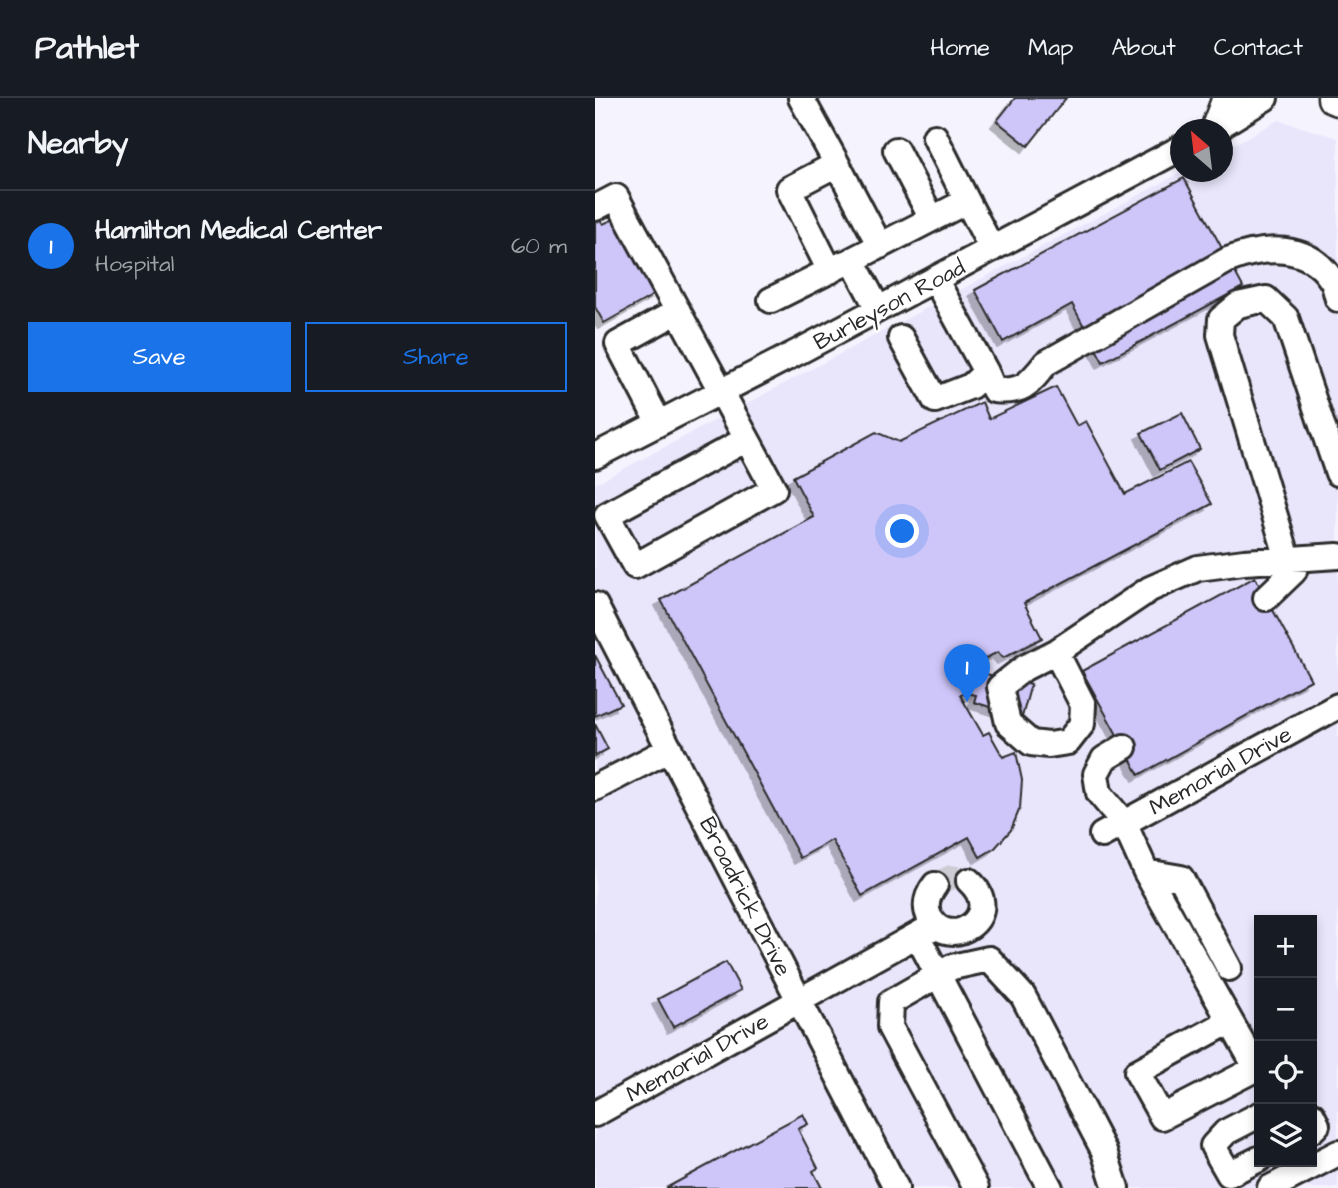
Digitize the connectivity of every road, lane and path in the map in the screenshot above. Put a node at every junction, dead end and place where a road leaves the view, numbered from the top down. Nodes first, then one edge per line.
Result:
1 (801, 98) edge
2 (1228, 98) edge
3 (1265, 98) edge
4 (1333, 98) edge
5 (1338, 100) edge
6 (1219, 119) edge
7 (1230, 119) edge
8 (935, 138) dead end
9 (896, 150) dead end
10 (1170, 154) edge
11 (837, 164) junction
12 (967, 201) junction
13 (595, 208) edge
14 (932, 219) junction
15 (880, 246) junction
16 (992, 249) junction
17 (841, 265) junction
18 (935, 279) junction
19 (1338, 299) edge
20 (771, 300) dead end
21 (878, 309) junction
22 (678, 312) junction
23 (901, 338) dead end
24 (986, 372) junction
25 (721, 391) junction
26 (659, 422) junction
27 (747, 439) junction
28 (595, 454) edge
29 (1338, 473) edge
30 (1338, 556) edge
31 (1288, 559) junction
32 (1266, 598) dead end
33 (595, 605) edge
34 (1055, 652) dead end
35 (1338, 706) edge
36 (1124, 747) dead end
37 (670, 749) junction
38 (595, 788) edge
39 (1123, 823) junction
40 (1102, 835) dead end
41 (1146, 872) junction
42 (969, 881) dead end
43 (935, 885) dead end
44 (926, 930) junction
45 (1229, 968) dead end
46 (939, 975) junction
47 (799, 1001) junction
48 (1230, 1021) junction
49 (1254, 1060) edge
50 (1254, 1069) edge
51 (595, 1114) edge
52 (1254, 1118) edge
53 (1338, 1153) edge
54 (1254, 1162) edge
55 (896, 1188) edge
56 (976, 1188) edge
57 (1050, 1188) edge
58 (1116, 1188) edge
59 (1270, 1188) edge

1 - 11 street
2 - 6 main road
3 - 7 street
4 - 5 main road
8 - 12 street
9 - 14 street
10 - 16 street, Burleyson Road
11 - 15 street
11 - 17 street
12 - 14 street
12 - 16 street
13 - 22 street
14 - 15 street
15 - 17 street
16 - 18 street, Burleyson Road
17 - 20 street
17 - 21 street
18 - 21 street, Burleyson Road
18 - 24 street
19 - 24 street
21 - 25 street, Burleyson Road
22 - 25 street
22 - 26 street
23 - 24 street
25 - 26 street, Burleyson Road
25 - 27 street
26 - 28 street, Burleyson Road
27 - 27 street
29 - 31 street
30 - 31 street
31 - 32 street
31 - 34 street
33 - 37 street, Broadrick Drive
35 - 39 street, Memorial Drive
36 - 39 street
37 - 38 street
37 - 47 street, Broadrick Drive
39 - 40 street, Memorial Drive
39 - 41 street
41 - 45 street
41 - 48 street
42 - 44 street
43 - 44 street
44 - 46 street
44 - 47 street, Memorial Drive
46 - 56 street
46 - 57 street
46 - 58 street
47 - 51 street, Memorial Drive
47 - 55 street, Broadrick Drive
48 - 49 street
48 - 50 street
52 - 54 street
53 - 59 street

